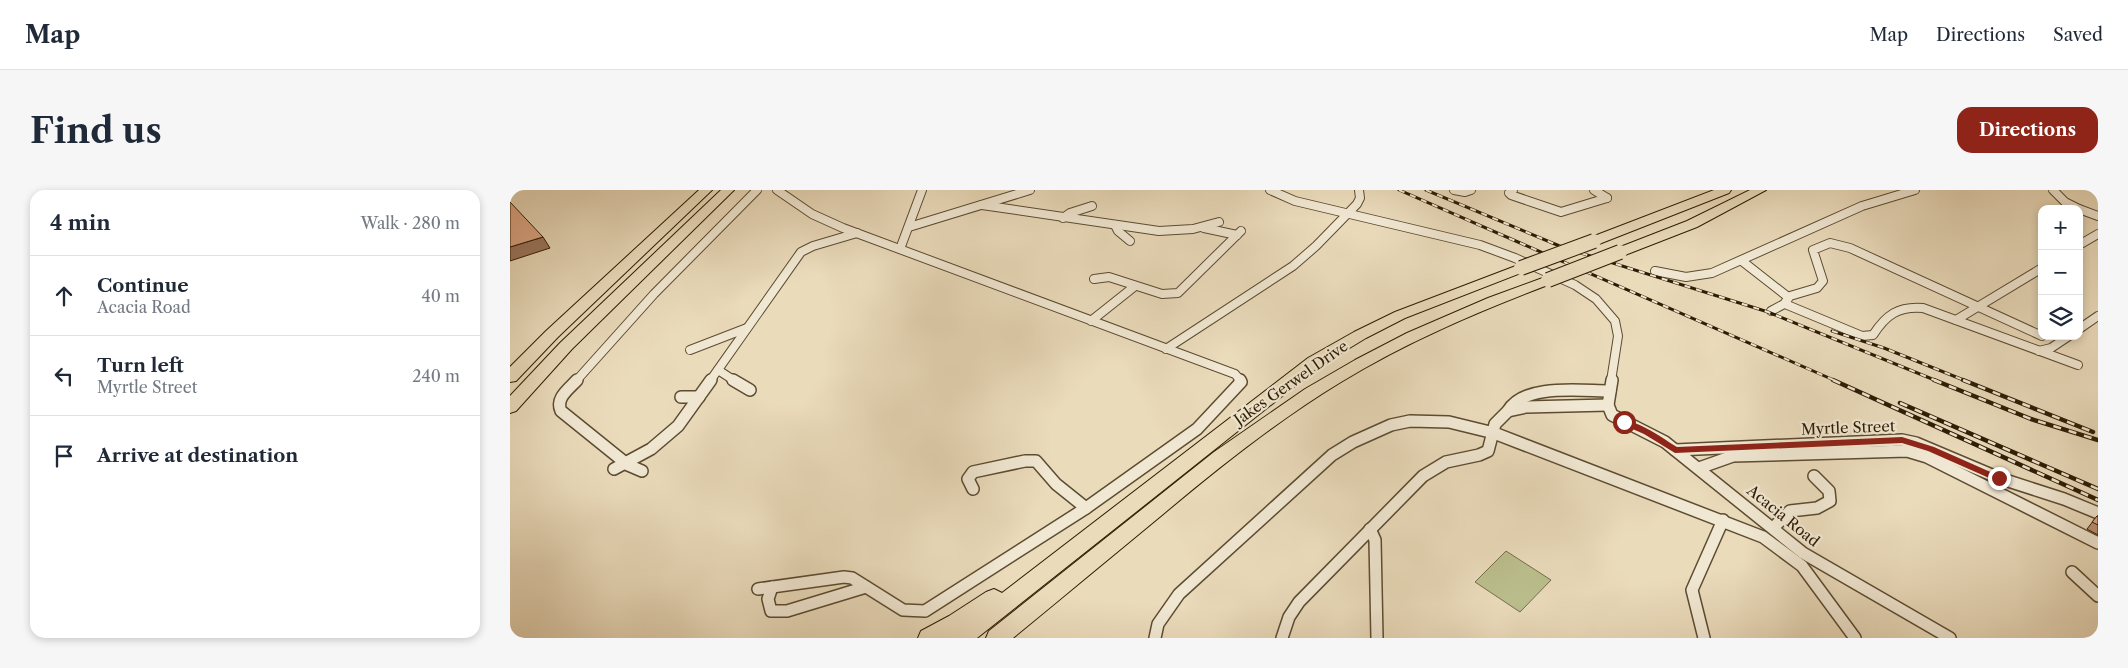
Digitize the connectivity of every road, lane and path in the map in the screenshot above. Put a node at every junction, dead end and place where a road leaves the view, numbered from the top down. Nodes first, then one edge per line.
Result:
1 (706, 190) edge
2 (728, 190) edge
3 (757, 190) edge
4 (776, 190) edge
5 (922, 190) edge
6 (1030, 190) edge
7 (1270, 190) edge
8 (1359, 190) edge
9 (1454, 190) edge
10 (1471, 190) edge
11 (1513, 190) edge
12 (1594, 190) edge
13 (1725, 190) edge
14 (1760, 190) edge
15 (1915, 190) edge
16 (2053, 190) edge
17 (1021, 192) edge
18 (982, 205) junction
19 (2071, 205) edge
20 (1092, 206) dead end
21 (2083, 210) edge
22 (1347, 214) junction
23 (2098, 216) edge
24 (1063, 218) junction
25 (1219, 222) dead end
26 (1115, 225) junction
27 (909, 227) junction
28 (1201, 227) junction
29 (857, 233) junction
30 (2098, 234) edge
31 (657, 235) junction
32 (1130, 241) dead end
33 (2083, 243) edge
34 (900, 249) junction
35 (659, 257) junction
36 (1742, 261) junction
37 (2038, 270) edge
38 (1655, 271) dead end
39 (1094, 279) dead end
40 (1135, 286) junction
41 (1786, 300) junction
42 (1977, 306) junction
43 (1771, 311) dead end
44 (2098, 316) edge
45 (1956, 320) junction
46 (1090, 321) junction
47 (2083, 326) edge
48 (747, 328) junction
49 (2038, 334) edge
50 (2050, 340) edge
51 (2064, 340) edge
52 (2059, 344) junction
53 (1166, 349) junction
54 (690, 350) dead end
55 (2039, 351) junction
56 (510, 364) edge
57 (2078, 364) dead end
58 (718, 370) junction
59 (510, 376) edge
60 (750, 390) dead end
61 (1610, 391) junction
62 (681, 397) dead end
63 (698, 397) junction
64 (1608, 405) junction
65 (510, 407) edge
66 (1508, 411) junction
67 (510, 421) edge
68 (1494, 433) junction
69 (1675, 450) junction
70 (626, 463) junction
71 (1180, 465) junction
72 (614, 468) dead end
73 (1699, 468) junction
74 (642, 471) dead end
75 (1814, 476) dead end
76 (973, 489) dead end
77 (1086, 508) junction
78 (2098, 513) edge
79 (1722, 520) junction
80 (1773, 528) junction
81 (1370, 529) junction
82 (2098, 544) edge
83 (1092, 561) junction
84 (2072, 572) dead end
85 (772, 586) junction
86 (866, 587) junction
87 (758, 589) dead end
88 (2098, 596) edge
89 (929, 638) edge
90 (961, 638) edge
91 (997, 638) edge
92 (1013, 638) edge
93 (1155, 638) edge
94 (1282, 638) edge
95 (1377, 638) edge
96 (1704, 638) edge
97 (1856, 638) edge
98 (1950, 638) edge

1 - 31 highway
2 - 35 highway
3 - 70 street
4 - 29 street
5 - 27 street
6 - 17 street
7 - 22 street
8 - 22 street
9 - 10 street
11 - 12 street
13 - 71 highway, Jakes Gerwel Drive, bridge
14 - 83 highway, Jakes Gerwel Drive, bridge
15 - 36 street
16 - 19 street
17 - 18 street
18 - 24 street
18 - 27 street
20 - 24 street
21 - 23 street
22 - 53 street
22 - 61 street
24 - 26 street
25 - 28 street
26 - 28 street
26 - 32 street
27 - 34 street
28 - 40 street
29 - 34 street
29 - 48 street
30 - 33 street
31 - 56 highway
31 - 59 highway
34 - 46 street
35 - 65 highway
35 - 67 highway
36 - 38 street
36 - 41 street
37 - 42 street
39 - 40 street
40 - 46 street
41 - 42 street
41 - 43 street
41 - 45 street
42 - 45 street
42 - 49 street
44 - 47 street
45 - 55 street
46 - 53 street
48 - 54 street
48 - 58 street
50 - 52 street
51 - 52 street
52 - 55 street
53 - 77 street
55 - 57 street
58 - 60 street
58 - 63 street
61 - 64 street
61 - 66 street
62 - 63 street
63 - 70 street
64 - 66 street
64 - 69 street, Acacia Road
66 - 68 street
68 - 79 street
68 - 81 street
68 - 93 street
69 - 73 street, Acacia Road
69 - 78 street, Myrtle Street
70 - 72 street
70 - 74 street
71 - 89 highway
71 - 90 highway, Jakes Gerwel Drive
73 - 80 street, Acacia Road
73 - 82 street
75 - 80 street
76 - 77 street
77 - 86 street
79 - 96 street
79 - 97 street
80 - 98 street, Acacia Road
81 - 94 street
81 - 95 street
83 - 91 highway, Jakes Gerwel Drive
83 - 92 highway
84 - 88 street
85 - 86 street
85 - 86 street
85 - 87 street

